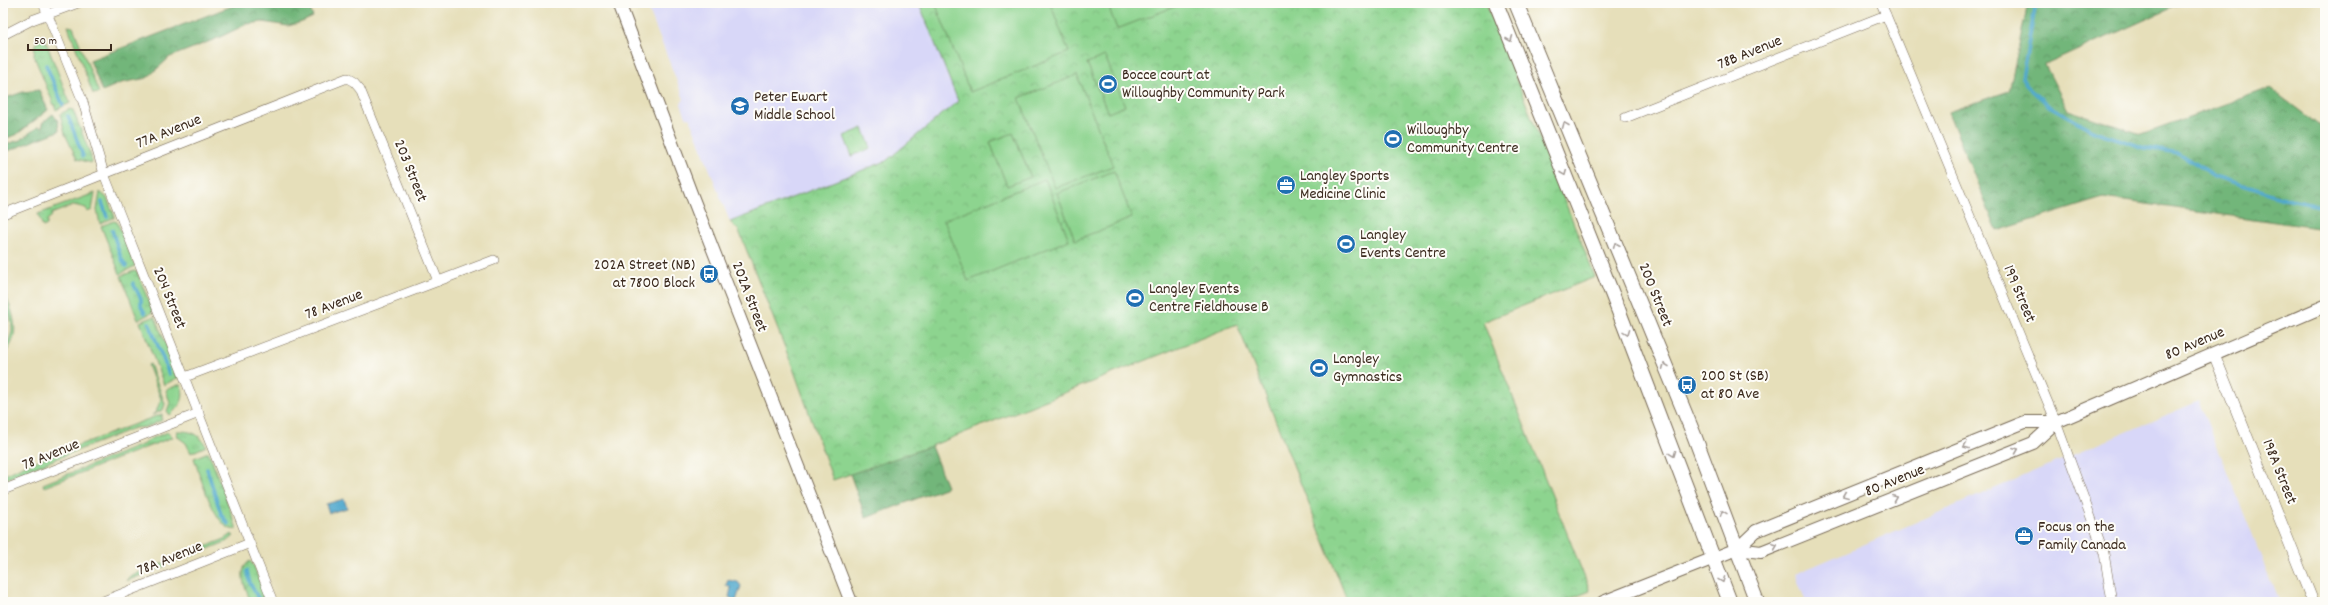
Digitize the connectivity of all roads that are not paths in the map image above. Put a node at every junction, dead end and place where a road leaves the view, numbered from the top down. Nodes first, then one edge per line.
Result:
1 (43, 3) edge
2 (78, 3) edge
3 (620, 3) edge
4 (1496, 3) edge
5 (1516, 3) edge
6 (1881, 3) edge
7 (48, 14) junction
8 (1886, 15) junction
9 (3, 35) edge
10 (347, 78) joint
11 (1625, 118) dead end
12 (104, 174) junction
13 (3, 214) edge
14 (494, 260) dead end
15 (438, 281) junction
16 (2325, 306) edge
17 (2214, 354) junction
18 (184, 377) junction
19 (199, 413) junction
20 (2056, 422) junction
21 (3, 490) edge
22 (250, 543) junction
23 (1737, 549) junction
24 (1713, 558) junction
25 (101, 602) edge
26 (273, 602) edge
27 (851, 602) edge
28 (1603, 602) edge
29 (1730, 602) edge
30 (1758, 602) edge
31 (2112, 602) edge
32 (2313, 602) edge

1 - 7 street, 204 Street
2 - 7 street
3 - 27 main road, 202A Street
4 -> 24 main road
23 -> 5 main road, 200 Street
6 - 8 street, 199 Street
7 - 9 street
7 - 12 street, 204 Street
8 - 11 street, 78B Avenue
8 - 20 street, 199 Street
10 - 12 street, 77A Avenue
10 - 15 street, 203 Street
12 - 13 street, 77A Avenue
12 - 18 street, 204 Street
14 - 15 street, 78 Avenue
15 - 18 street, 78 Avenue
16 - 17 main road, 80 Avenue
17 - 20 main road, 80 Avenue
17 - 32 street, 198A Street
18 - 19 street, 204 Street
19 - 21 street, 78 Avenue
19 - 22 street, 204 Street
20 -> 23 main road, 80 Avenue
23 -> 20 main road, 80 Avenue
20 - 31 street, 199 Street
22 - 25 street, 78A Avenue
22 - 26 street, 204 Street
23 - 24 main road, 80 Avenue
23 - 30 main road, 200 Street
24 - 28 main road, 80 Avenue
24 -> 29 main road

